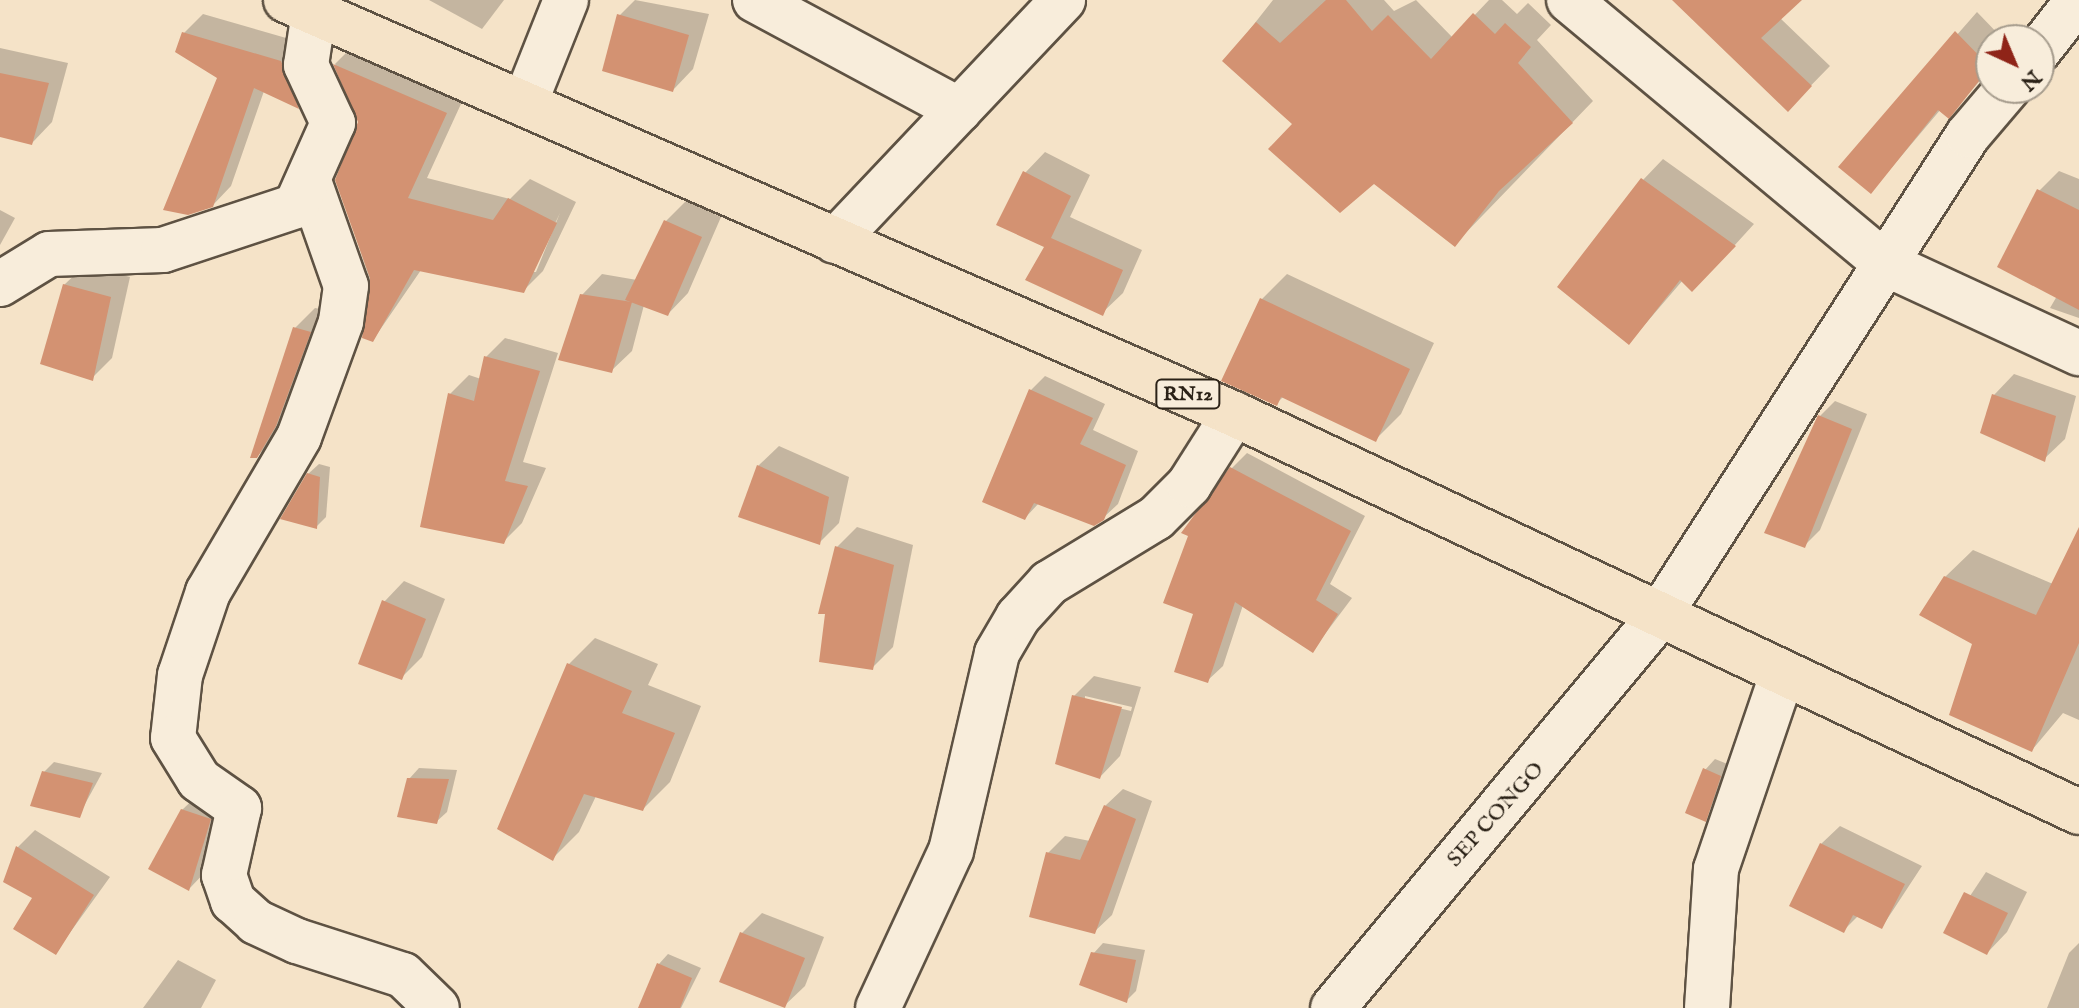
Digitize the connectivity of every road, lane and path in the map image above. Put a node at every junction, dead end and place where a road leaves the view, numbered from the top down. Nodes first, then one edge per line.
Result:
1 (566, 0) edge
2 (755, 0) edge
3 (1063, 0) edge
4 (1569, 0) edge
5 (2078, 0) edge
6 (300, 6) edge
7 (2055, 29) edge
8 (525, 103) junction
9 (1994, 104) edge
10 (959, 110) junction
11 (310, 184) junction
12 (835, 241) junction
13 (1886, 264) junction
14 (0, 284) edge
15 (2079, 353) edge
16 (1234, 414) junction
17 (1657, 619) junction
18 (1781, 678) junction
19 (2079, 812) edge
20 (437, 1008) edge
21 (878, 1008) edge
22 (1333, 1008) edge
23 (1707, 1008) edge

1 - 8 street
2 - 10 street
3 - 10 street
4 - 13 street
5 - 7 street
6 - 8 main road, RN12
6 - 11 street
8 - 12 main road, RN12
9 - 13 street, SEP CONGO
10 - 12 street
11 - 14 street
11 - 20 street
12 - 16 main road, RN12
13 - 15 street
13 - 17 street, SEP CONGO
16 - 17 main road, RN12
16 - 21 street
17 - 18 main road, RN12
17 - 22 street, SEP CONGO
18 - 19 main road, RN12
18 - 23 street

